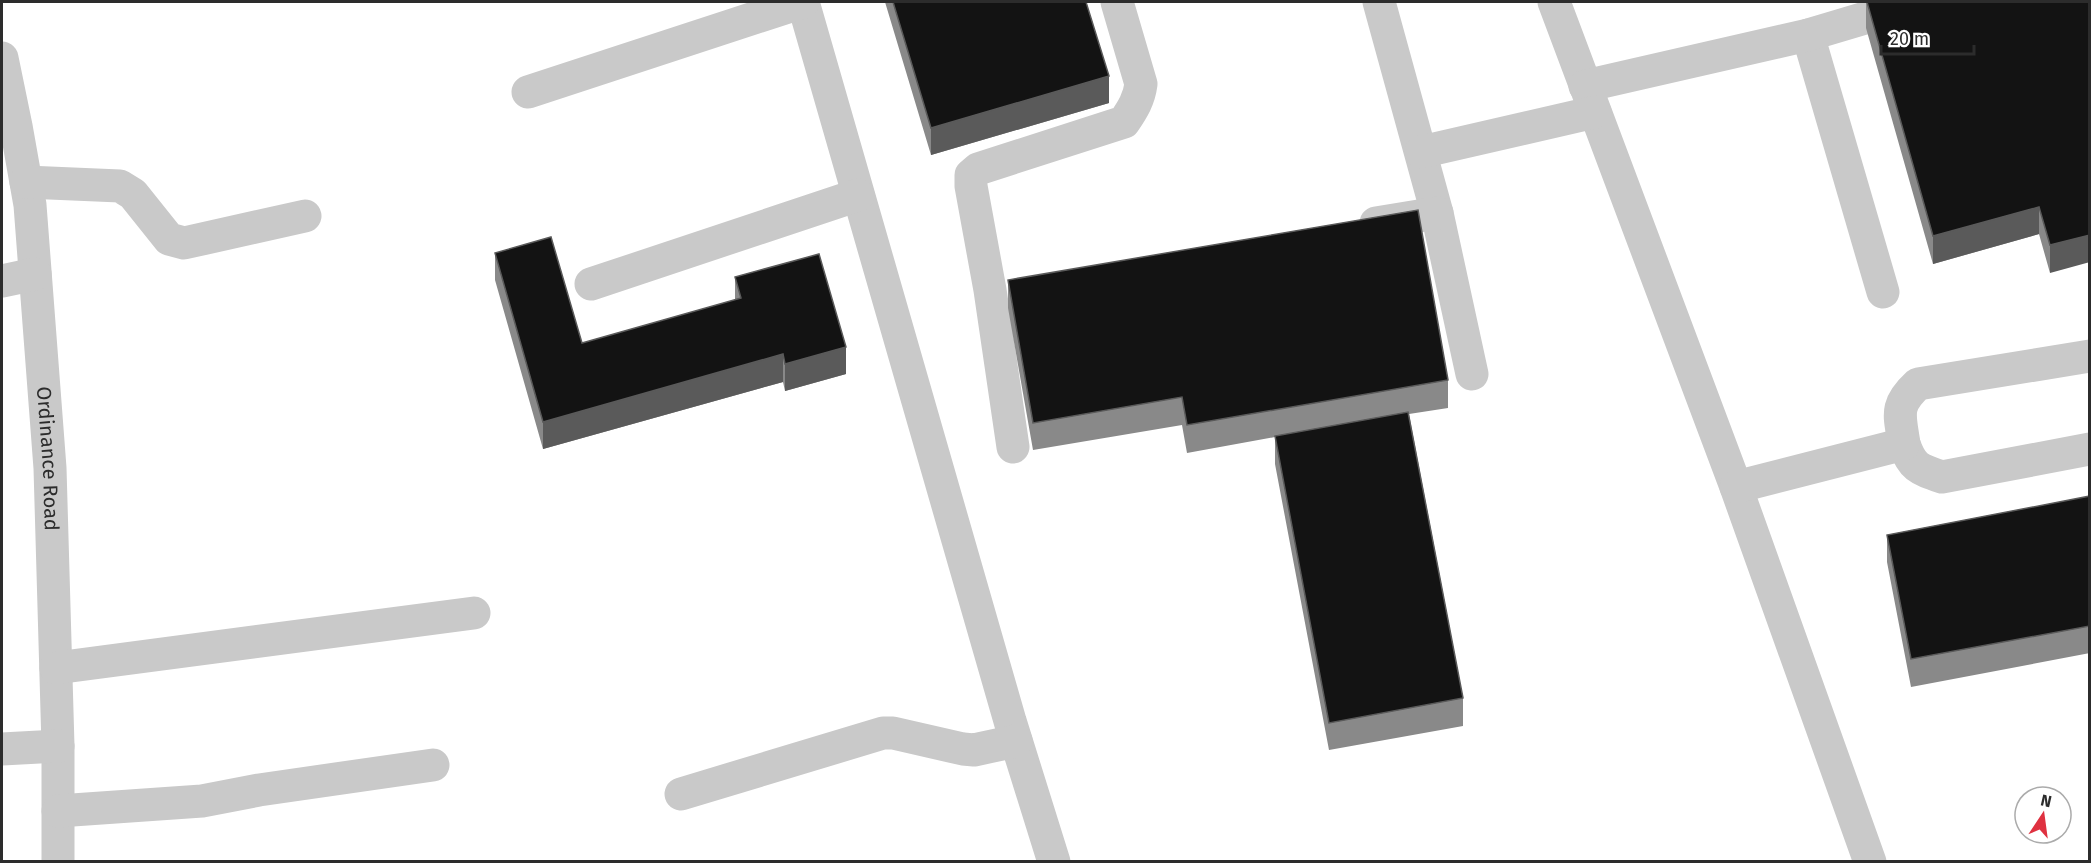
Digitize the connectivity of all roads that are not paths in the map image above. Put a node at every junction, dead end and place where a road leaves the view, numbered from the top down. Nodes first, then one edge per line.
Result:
1 (803, 2) edge
2 (1117, 2) edge
3 (1379, 2) edge
4 (1554, 2) edge
5 (1919, 2) edge
6 (1808, 35) junction
7 (2, 58) edge
8 (528, 92) dead end
9 (1590, 99) junction
10 (1421, 152) junction
11 (858, 195) junction
12 (19, 198) edge
13 (1437, 213) junction
14 (305, 216) dead end
15 (1342, 229) edge
16 (35, 274) junction
17 (2, 281) edge
18 (591, 284) dead end
19 (1882, 292) dead end
20 (2090, 356) edge
21 (1472, 374) dead end
22 (1904, 444) junction
23 (1013, 447) dead end
24 (2090, 449) edge
25 (1736, 487) junction
26 (474, 614) dead end
27 (56, 668) junction
28 (1016, 741) junction
29 (58, 746) junction
30 (2, 749) edge
31 (433, 765) dead end
32 (681, 794) dead end
33 (58, 811) junction
34 (58, 861) edge
35 (1054, 861) edge
36 (1870, 861) edge

1 - 8 street
1 - 11 street
2 - 23 street
3 - 10 street
4 - 9 street
5 - 6 street
6 - 9 street
6 - 19 street
7 - 12 street, Ordinance Road
9 - 10 street
9 - 25 street
10 - 13 street
11 - 18 street
11 - 28 street
12 - 14 street
12 - 16 street, Ordinance Road
13 - 15 street
13 - 21 street
16 - 17 street
16 - 27 street, Ordinance Road
20 - 22 street
22 - 24 street
22 - 25 street
25 - 36 street
26 - 27 street
27 - 29 street, Ordinance Road
28 - 32 street
28 - 35 street
29 - 30 street
29 - 33 street, Ordinance Road
31 - 33 street
33 - 34 street, Ordinance Road

